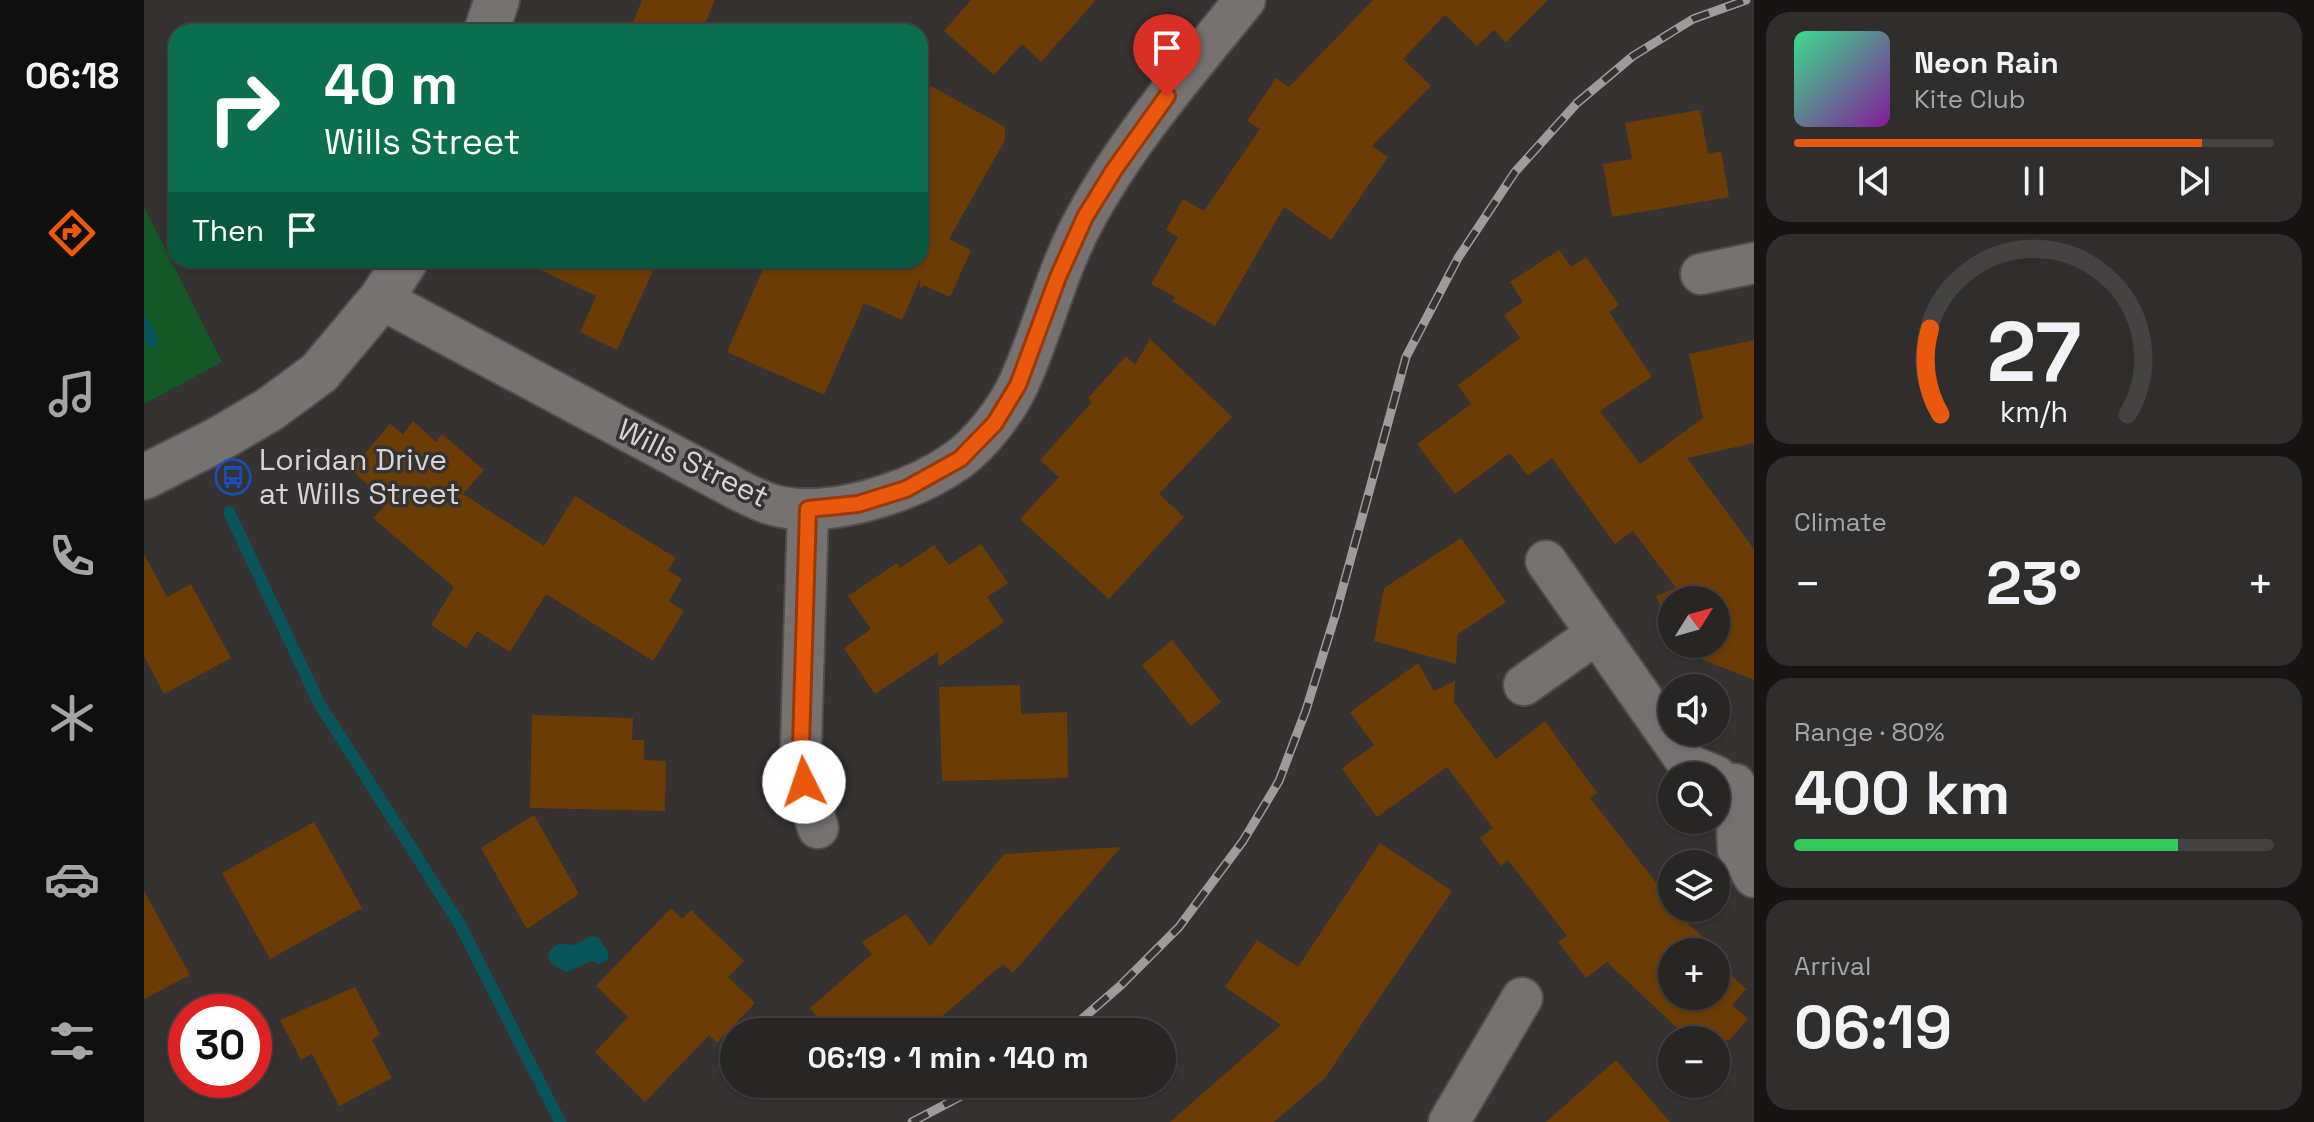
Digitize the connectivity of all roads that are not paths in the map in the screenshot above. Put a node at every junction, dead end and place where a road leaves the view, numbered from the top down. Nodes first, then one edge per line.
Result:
1 (497, 0) edge
2 (1245, 0) edge
3 (489, 24) edge
4 (1754, 263) edge
5 (401, 268) edge
6 (1701, 274) dead end
7 (381, 299) junction
8 (144, 477) edge
9 (808, 509) junction
10 (1546, 561) dead end
11 (1596, 634) junction
12 (1524, 685) dead end
13 (1687, 762) edge
14 (1730, 777) edge
15 (818, 828) dead end
16 (1754, 877) edge
17 (1522, 998) dead end
18 (1449, 1122) edge

1 - 3 street
2 - 9 street, Wills Street
4 - 6 street
5 - 7 street
7 - 8 street
7 - 9 street, Wills Street
9 - 15 street
10 - 11 street
11 - 12 street
11 - 13 street
14 - 16 street
17 - 18 street

